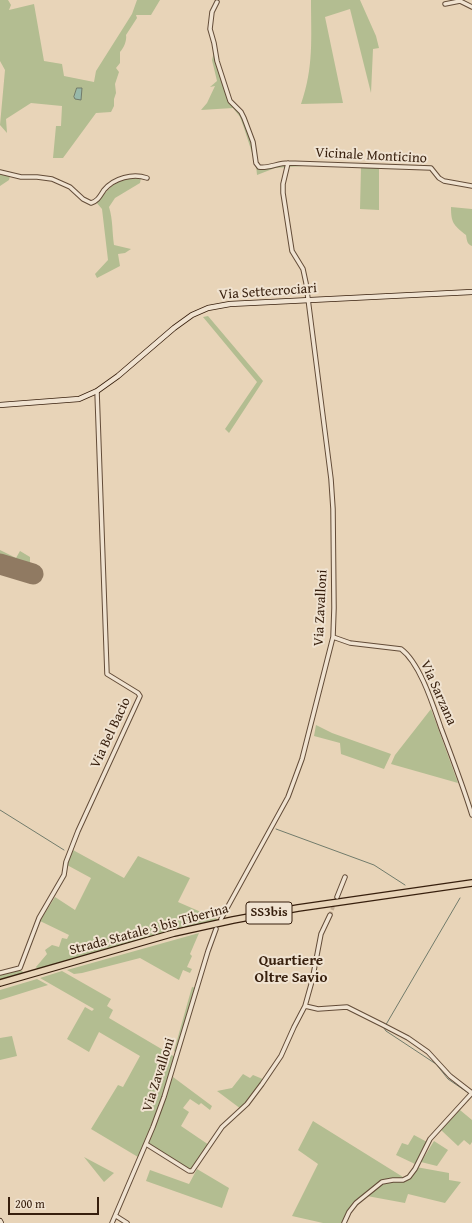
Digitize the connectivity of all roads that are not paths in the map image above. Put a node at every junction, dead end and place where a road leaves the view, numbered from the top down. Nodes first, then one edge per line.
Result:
1 (217, 2) dead end
2 (446, 4) dead end
3 (472, 7) edge
4 (288, 163) junction
5 (0, 172) edge
6 (147, 178) dead end
7 (472, 186) edge
8 (472, 292) edge
9 (308, 300) junction
10 (97, 391) junction
11 (0, 405) edge
12 (333, 637) junction
13 (472, 815) edge
14 (345, 877) dead end
15 (472, 883) edge
16 (472, 887) edge
17 (337, 897) tunnel mouth
18 (330, 915) tunnel mouth
19 (221, 919) dead end
20 (216, 929) dead end
21 (72, 964) junction
22 (0, 973) edge
23 (17, 980) junction
24 (0, 983) edge
25 (0, 986) edge
26 (305, 1006) junction
27 (471, 1094) edge
28 (146, 1144) junction
29 (116, 1216) junction
30 (112, 1223) edge
31 (127, 1223) edge
32 (344, 1223) edge

1 - 4 street, Vicinale Monticino
2 - 3 street
4 - 7 street, Vicinale Monticino
4 - 9 street, Via Zavalloni
5 - 6 street
8 - 9 main road, Via Settecrociari
9 - 10 main road, Via Settecrociari
9 - 12 street, Via Zavalloni
10 - 11 main road, Via Settecrociari
10 - 22 street, Via Bel Bacio
12 - 13 street, Via Sarzana
12 - 19 street, Via Zavalloni
14 - 17 street
15 - 21 highway, Strada Statale 3 bis Tiberina / SS3bis
16 - 21 highway, Strada Statale 3 bis Tiberina / SS3bis
18 - 26 street
20 - 28 street, Via Zavalloni
21 - 23 highway, Strada Statale 3 bis Tiberina / SS3bis
23 - 24 highway, Strada Statale 3 bis Tiberina / SS3bis
23 - 25 highway, Strada Statale 3 bis Tiberina / SS3bis
26 - 27 street
26 - 28 street
27 - 32 street
28 - 29 street, Via Zavalloni
29 - 30 street, Via Zavalloni
29 - 31 street

